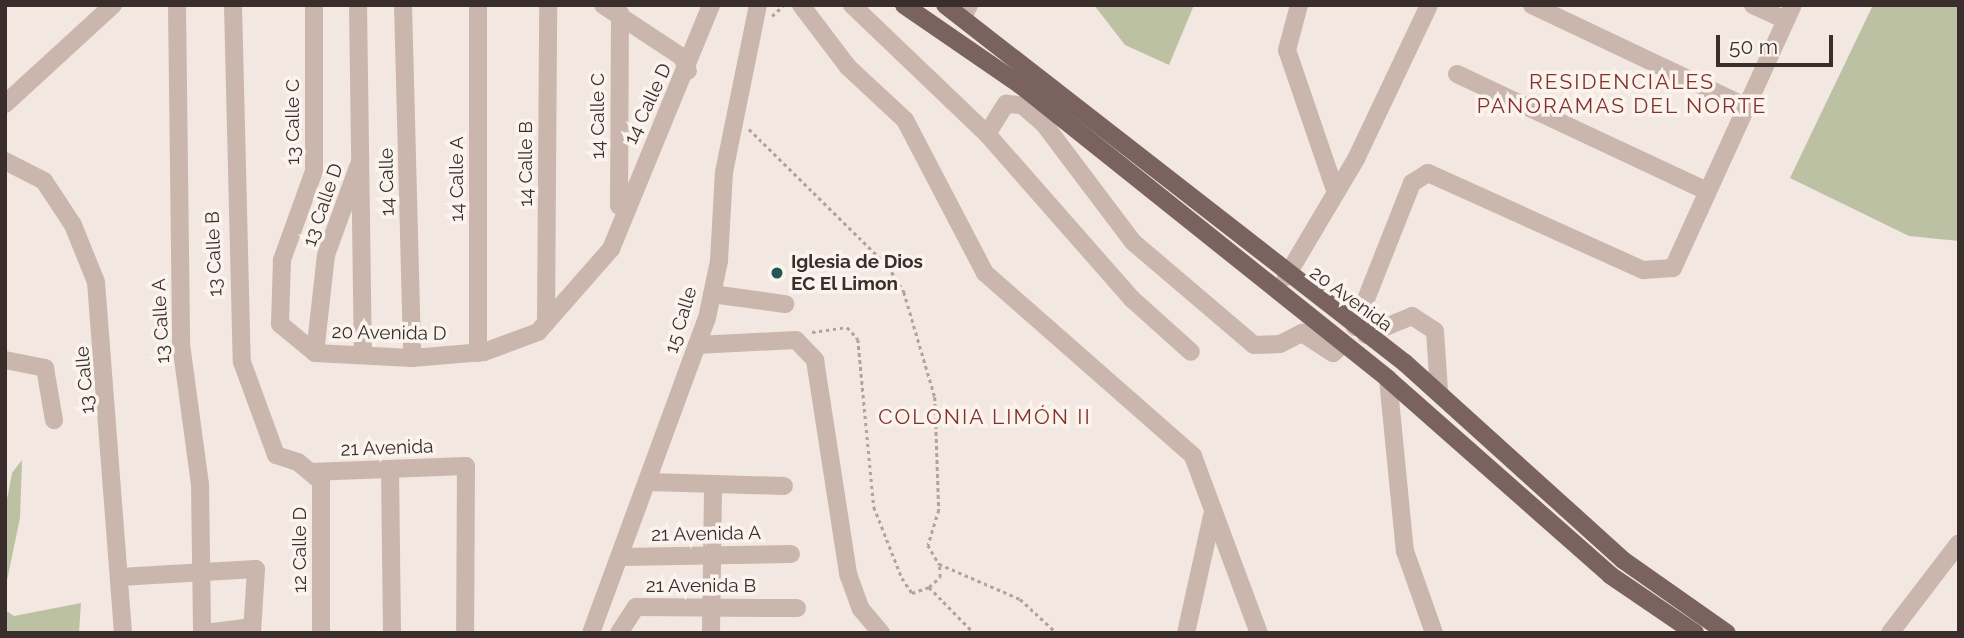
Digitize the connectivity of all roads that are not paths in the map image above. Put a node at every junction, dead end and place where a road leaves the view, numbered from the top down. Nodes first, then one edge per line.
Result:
1 (113, 5) edge
2 (177, 5) edge
3 (233, 5) edge
4 (314, 5) edge
5 (358, 5) edge
6 (404, 5) edge
7 (478, 5) edge
8 (548, 5) edge
9 (603, 5) edge
10 (758, 5) edge
11 (801, 5) edge
12 (852, 5) edge
13 (904, 5) edge
14 (945, 5) edge
15 (1299, 5) edge
16 (1430, 5) edge
17 (1532, 5) edge
18 (1753, 5) edge
19 (707, 7) edge
20 (966, 12) edge
21 (620, 13) junction
22 (1789, 13) edge
23 (688, 71) junction
24 (1457, 74) dead end
25 (5, 104) edge
26 (1745, 106) junction
27 (987, 134) junction
28 (362, 154) junction
29 (5, 161) edge
30 (1334, 187) junction
31 (1705, 190) junction
32 (619, 219) junction
33 (1286, 277) junction
34 (712, 293) junction
35 (785, 304) dead end
36 (546, 323) junction
37 (1360, 331) junction
38 (697, 345) junction
39 (1342, 345) junction
40 (310, 351) junction
41 (1191, 352) dead end
42 (478, 353) junction
43 (363, 354) junction
44 (412, 358) junction
45 (5, 359) edge
46 (1388, 379) junction
47 (1439, 391) junction
48 (54, 420) dead end
49 (390, 469) junction
50 (310, 472) junction
51 (649, 482) junction
52 (713, 484) junction
53 (784, 486) dead end
54 (1212, 512) junction
55 (1959, 543) edge
56 (713, 553) junction
57 (791, 554) dead end
58 (622, 557) junction
59 (197, 574) junction
60 (120, 577) junction
61 (712, 606) junction
62 (797, 608) dead end
63 (251, 630) edge
64 (123, 633) edge
65 (203, 633) edge
66 (321, 633) edge
67 (392, 633) edge
68 (465, 633) edge
69 (591, 633) edge
70 (619, 633) edge
71 (711, 633) edge
72 (881, 633) edge
73 (1186, 633) edge
74 (1259, 633) edge
75 (1434, 633) edge
76 (1695, 633) edge
77 (1727, 633) edge
78 (1890, 633) edge

1 - 25 street
2 - 59 street, 13 Calle A
3 - 50 street, 13 Calle B
4 - 40 street, 13 Calle C
5 - 28 street, 13 Calle D
6 - 44 street, 14 Calle
7 - 42 street, 14 Calle A
8 - 36 street, 14 Calle B
9 - 21 street
10 - 34 street, 15 Calle
11 - 54 street
12 - 27 street
13 - 39 main road
14 - 20 main road, 20 Avenida
15 - 30 street
16 - 30 street
17 - 26 street
18 - 22 street
19 - 23 street, 14 Calle D
20 - 33 main road, 20 Avenida
21 - 23 street
21 - 32 street, 14 Calle C
22 - 26 street
23 - 32 street, 14 Calle D
24 - 31 street
26 - 31 street
27 - 39 street
27 - 41 street
28 - 40 street, 13 Calle D
28 - 43 street, 13 Calle D
29 - 60 street, 13 Calle
30 - 33 street
31 - 37 street
32 - 36 street, 20 Avenida D
33 - 37 main road, 20 Avenida
34 - 35 street
34 - 38 street, 15 Calle
36 - 42 street, 20 Avenida D
37 - 47 main road, 20 Avenida
37 - 47 street
38 - 51 street, 15 Calle
38 - 72 street
39 - 46 main road
40 - 43 street, 20 Avenida D
42 - 44 street, 20 Avenida D
43 - 44 street, 20 Avenida D
45 - 48 street
46 - 75 street
46 - 76 main road
47 - 77 main road, 20 Avenida
49 - 50 street, 21 Avenida
49 - 67 street
49 - 68 street, 21 Avenida
50 - 66 street, 12 Calle D
51 - 52 street
51 - 58 street, 15 Calle
52 - 53 street
52 - 56 street
54 - 73 street
54 - 74 street
55 - 78 street
56 - 57 street, 21 Avenida A
56 - 58 street, 21 Avenida A
56 - 61 street
58 - 69 street, 15 Calle
59 - 60 street
59 - 63 street
59 - 65 street, 13 Calle A
60 - 64 street, 13 Calle
61 - 62 street, 21 Avenida B
61 - 70 street, 21 Avenida B
61 - 71 street
63 - 65 street

